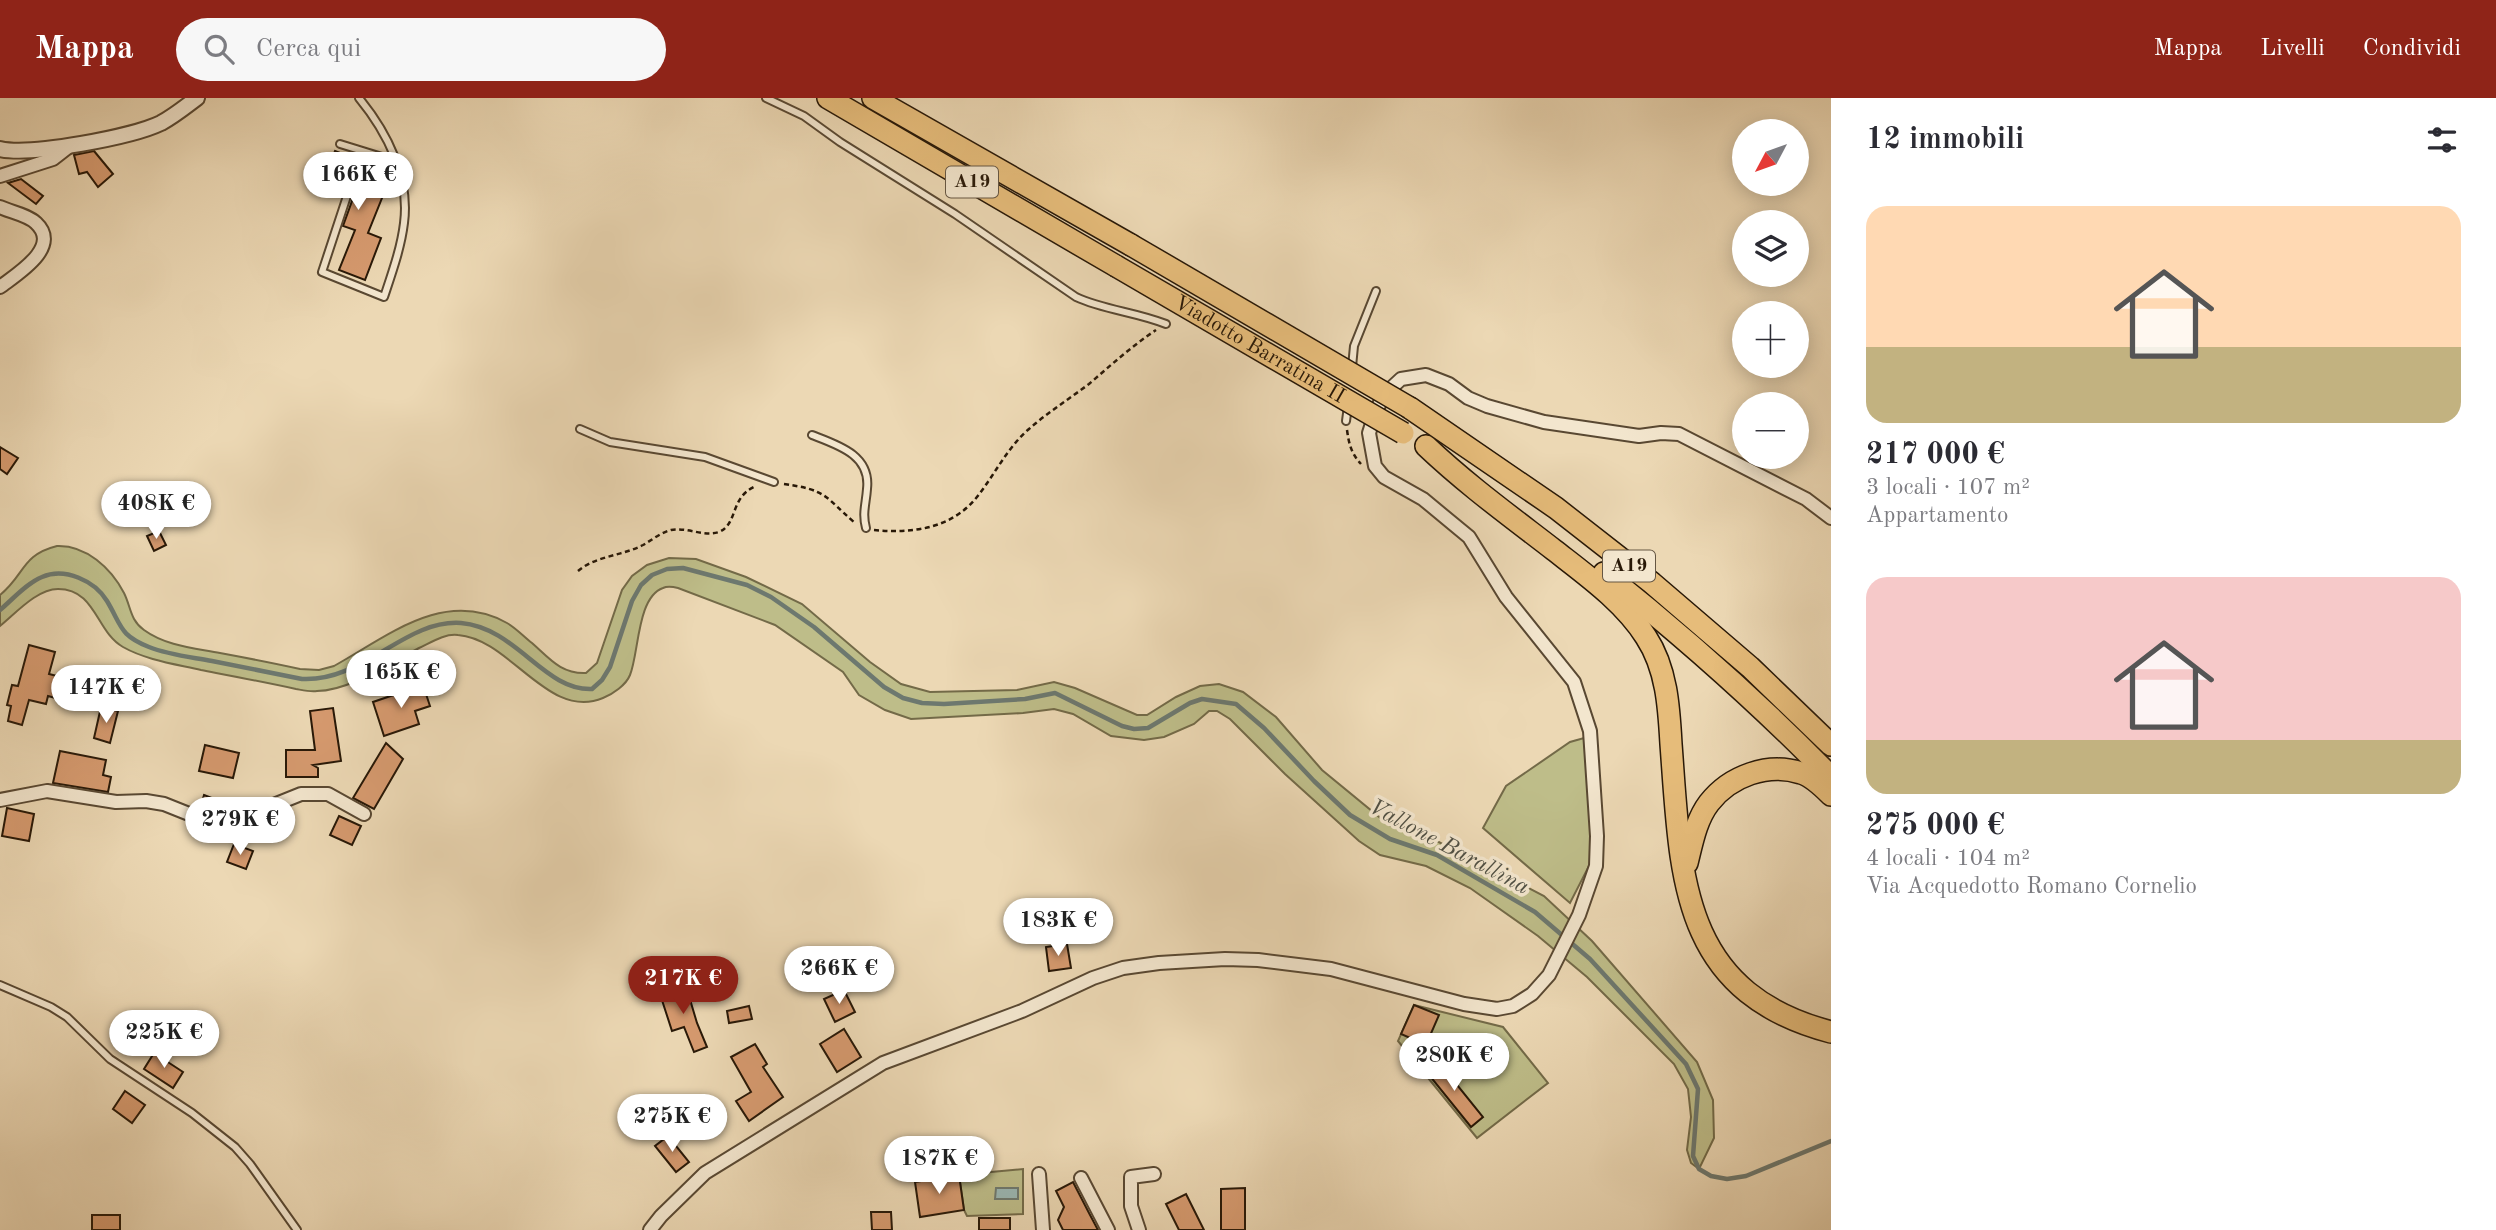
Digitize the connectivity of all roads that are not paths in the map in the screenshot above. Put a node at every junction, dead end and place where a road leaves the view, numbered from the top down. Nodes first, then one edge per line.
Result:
1 (197, 98) edge
2 (359, 98) edge
3 (766, 98) edge
4 (828, 98) edge
5 (873, 98) edge
6 (340, 144) dead end
7 (71, 145) junction
8 (0, 149) edge
9 (396, 161) junction
10 (0, 176) edge
11 (347, 196) dead end
12 (0, 207) edge
13 (0, 287) edge
14 (1376, 291) dead end
15 (1166, 324) road end
16 (1350, 384) dead end
17 (1349, 396) dead end
18 (1346, 421) road end
19 (580, 429) dead end
20 (812, 435) dead end
21 (1426, 446) junction
22 (774, 482) road end
23 (1831, 518) edge
24 (866, 528) road end
25 (1652, 583) junction
26 (1831, 729) edge
27 (1831, 745) edge
28 (1831, 777) edge
29 (1831, 795) edge
30 (0, 800) edge
31 (364, 814) dead end
32 (1685, 872) junction
33 (0, 985) edge
34 (1831, 1032) edge
35 (1039, 1174) dead end
36 (1154, 1174) dead end
37 (1081, 1178) dead end
38 (297, 1230) edge
39 (650, 1230) edge
40 (1043, 1230) edge
41 (1108, 1230) edge
42 (1139, 1230) edge

1 - 7 street
2 - 9 lane
3 - 15 lane
4 - 21 highway, Viadotto Barratina II / A19, bridge
5 - 25 highway, Viadotto Barratina II / A19, bridge
6 - 9 lane
7 - 8 street
7 - 10 street
9 - 11 lane
12 - 13 street
14 - 16 lane
17 - 18 lane
19 - 22 lane
20 - 24 lane
21 - 28 highway, A19
21 - 32 highway
23 - 39 street
25 - 26 highway
25 - 27 highway, A19
29 - 32 highway
30 - 31 street
32 - 34 highway
33 - 38 lane
35 - 40 street
36 - 42 street
37 - 41 street

